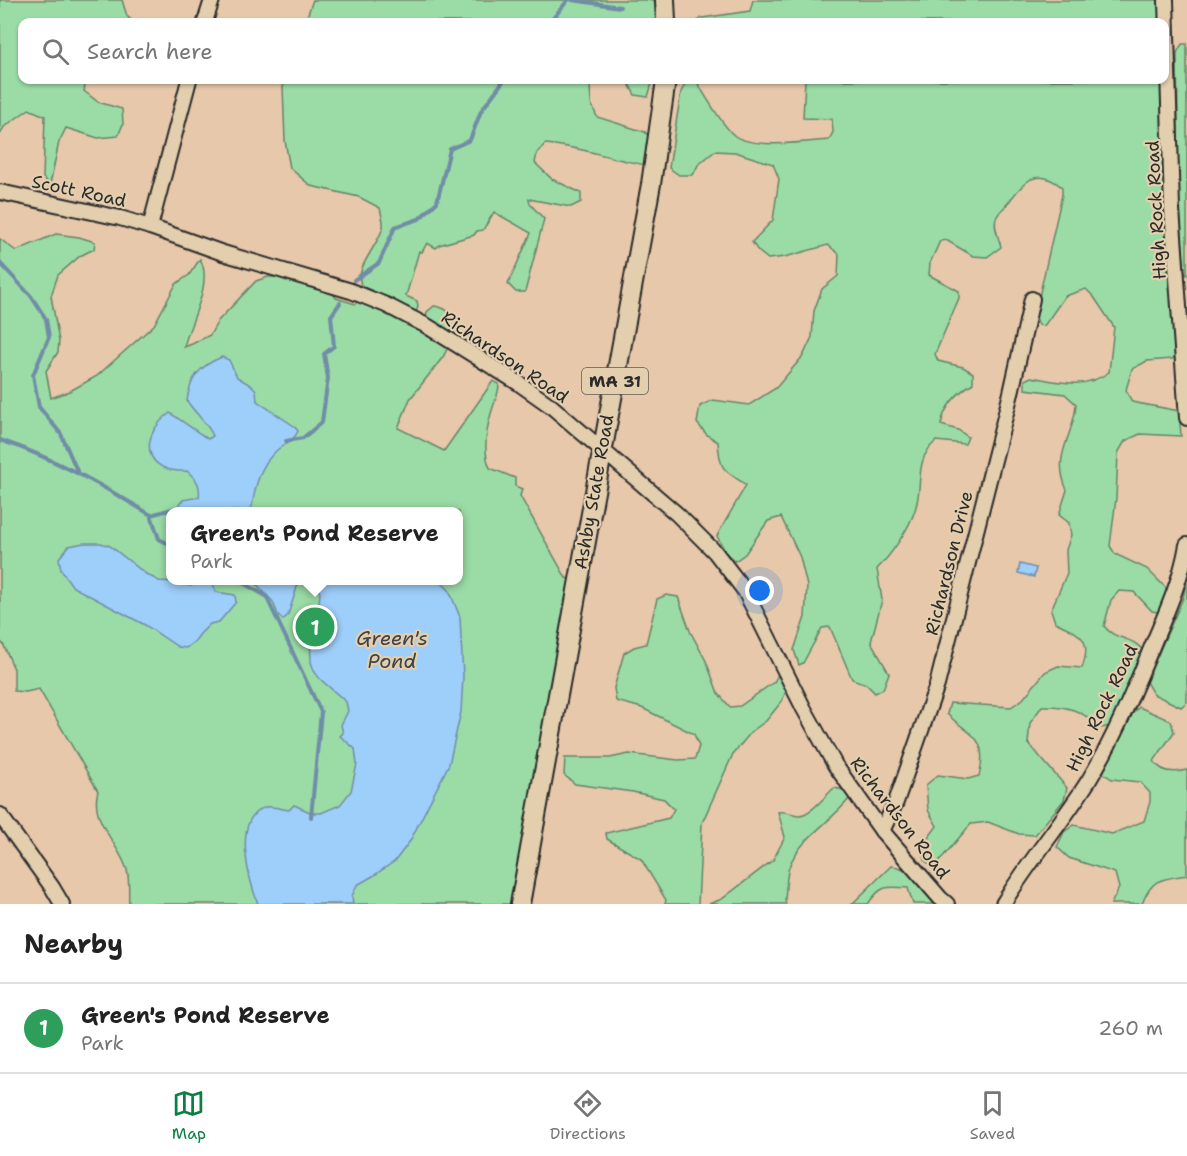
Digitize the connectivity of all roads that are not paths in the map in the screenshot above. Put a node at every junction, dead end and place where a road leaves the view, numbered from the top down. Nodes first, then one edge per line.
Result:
1 (212, 0) edge
2 (665, 0) edge
3 (1166, 0) edge
4 (206, 18) edge
5 (666, 18) edge
6 (1167, 18) edge
7 (188, 84) edge
8 (665, 84) edge
9 (1168, 84) edge
10 (0, 192) edge
11 (150, 227) junction
12 (1032, 299) dead end
13 (1187, 418) edge
14 (602, 451) junction
15 (1187, 544) edge
16 (0, 815) edge
17 (882, 831) junction
18 (62, 904) edge
19 (520, 904) edge
20 (947, 904) edge
21 (1003, 904) edge

1 - 4 street
2 - 5 main road
3 - 6 street, High Rock Road
7 - 11 street
8 - 14 main road, Ashby State Road / MA 31
9 - 13 street, High Rock Road
10 - 11 street, Scott Road
11 - 14 street, Richardson Road
12 - 17 street, Richardson Drive
14 - 17 street, Richardson Road
14 - 19 main road, Ashby State Road / MA 31
15 - 21 street, High Rock Road
16 - 18 street
17 - 20 street, Richardson Road

